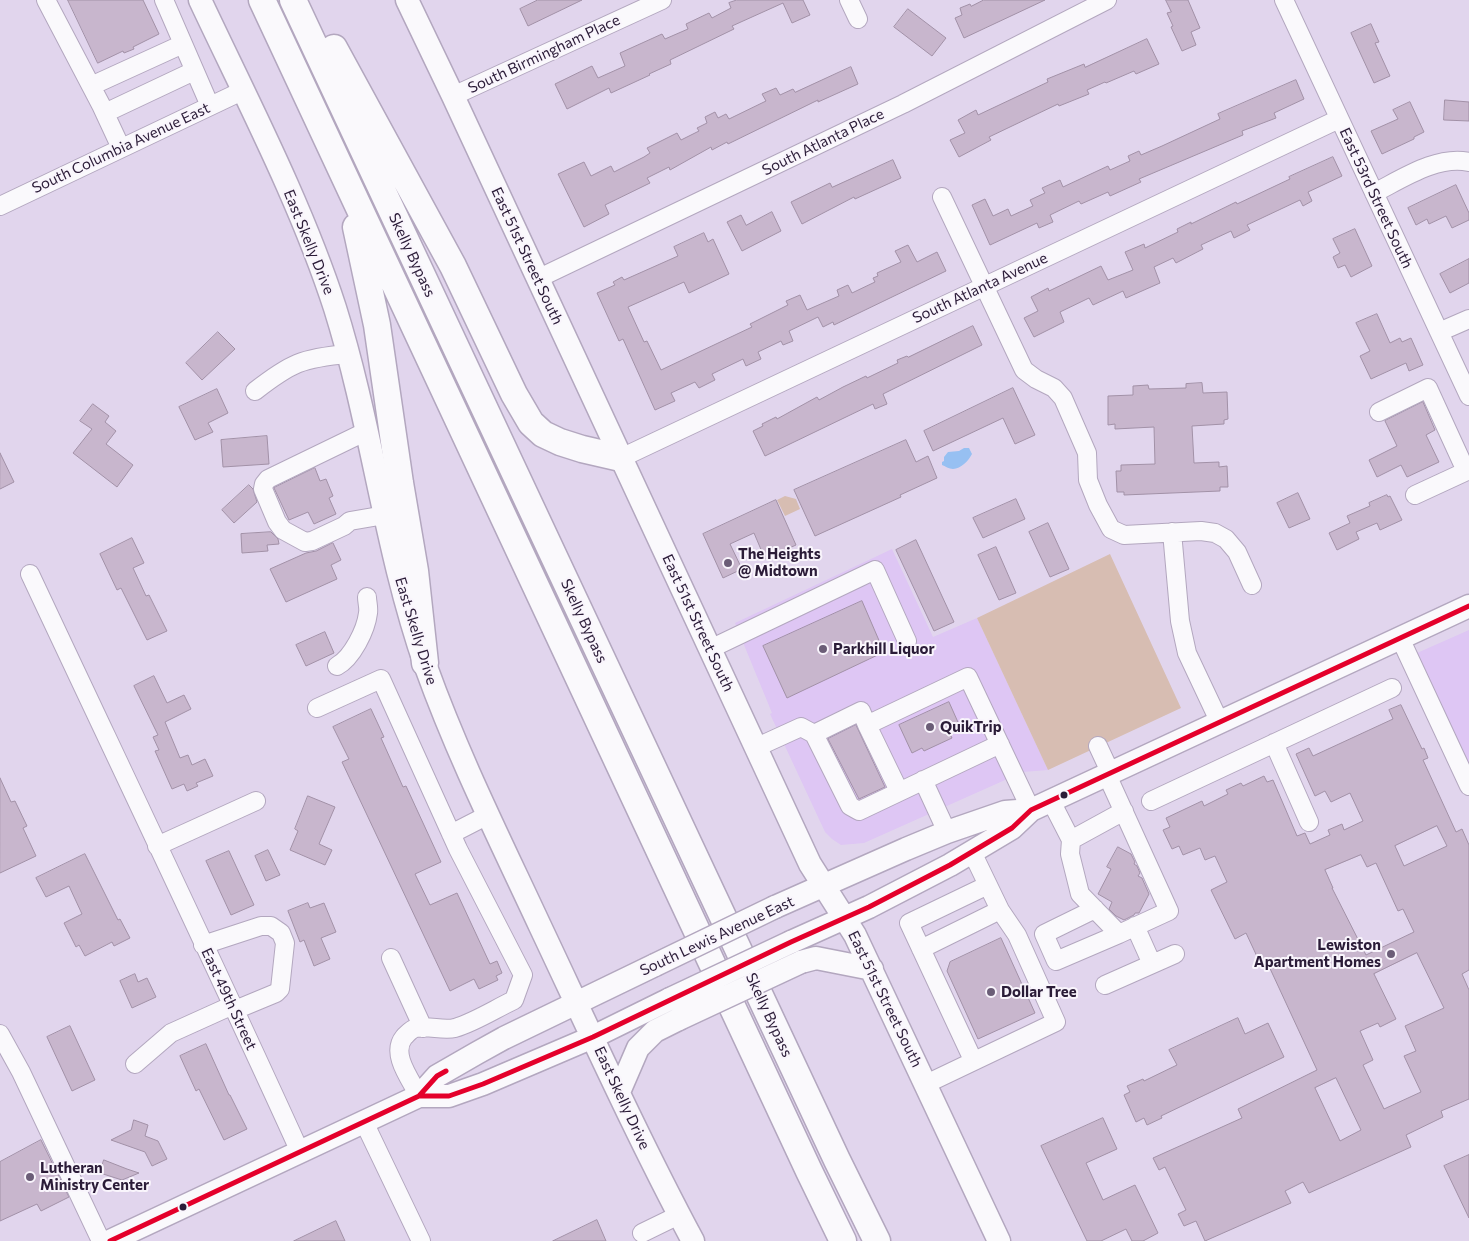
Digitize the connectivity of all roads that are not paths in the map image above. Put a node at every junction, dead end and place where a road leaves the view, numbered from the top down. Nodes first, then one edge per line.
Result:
1 (46, 0) edge
2 (164, 0) edge
3 (200, 0) edge
4 (262, 0) edge
5 (293, 0) edge
6 (307, 0) edge
7 (407, 0) edge
8 (662, 0) edge
9 (849, 0) edge
10 (1107, 0) edge
11 (1284, 0) edge
12 (858, 19) dead end
13 (183, 44) junction
14 (194, 71) junction
15 (91, 86) junction
16 (242, 91) junction
17 (453, 96) junction
18 (210, 106) junction
19 (105, 113) junction
20 (1339, 119) junction
21 (121, 148) junction
22 (1469, 162) edge
23 (346, 180) junction
24 (1374, 193) junction
25 (942, 197) dead end
26 (0, 206) edge
27 (537, 280) junction
28 (983, 286) junction
29 (1469, 319) edge
30 (1439, 332) junction
31 (348, 354) junction
32 (255, 391) dead end
33 (1469, 396) edge
34 (1379, 412) dead end
35 (368, 431) junction
36 (621, 458) junction
37 (1468, 470) edge
38 (1415, 495) dead end
39 (385, 515) junction
40 (1172, 532) junction
41 (30, 574) dead end
42 (1252, 584) dead end
43 (367, 597) dead end
44 (1469, 606) edge
45 (1400, 638) junction
46 (907, 641) dead end
47 (710, 648) junction
48 (425, 663) junction
49 (337, 666) dead end
50 (1392, 688) dead end
51 (316, 708) dead end
52 (1220, 723) junction
53 (867, 725) junction
54 (814, 734) junction
55 (1274, 743) junction
56 (1000, 744) junction
57 (1098, 746) dead end
58 (755, 748) junction
59 (1109, 774) junction
60 (923, 780) junction
61 (1469, 786) edge
62 (899, 791) junction
63 (256, 801) dead end
64 (1151, 801) dead end
65 (1041, 806) junction
66 (1124, 811) junction
67 (488, 815) junction
68 (990, 818) junction
69 (1309, 822) dead end
70 (947, 832) junction
71 (451, 834) junction
72 (1071, 840) junction
73 (157, 846) junction
74 (972, 852) junction
75 (988, 885) junction
76 (823, 886) junction
77 (1095, 909) junction
78 (1000, 910) junction
79 (844, 918) junction
80 (1135, 926) junction
81 (1119, 934) junction
82 (203, 945) junction
83 (921, 949) junction
84 (796, 952) junction
85 (1175, 954) dead end
86 (391, 958) dead end
87 (1152, 964) junction
88 (872, 969) junction
89 (1105, 985) dead end
90 (576, 1003) junction
91 (234, 1008) junction
92 (675, 1009) junction
93 (423, 1028) junction
94 (0, 1034) edge
95 (593, 1037) junction
96 (973, 1060) junction
97 (7, 1064) edge
98 (135, 1064) dead end
99 (926, 1084) junction
100 (619, 1092) junction
101 (419, 1096) junction
102 (364, 1122) junction
103 (300, 1152) junction
104 (679, 1214) junction
105 (642, 1233) dead end
106 (101, 1241) edge
107 (110, 1241) edge
108 (421, 1241) edge
109 (693, 1241) edge
110 (844, 1241) edge
111 (877, 1241) edge
112 (999, 1241) edge

1 - 15 street
2 - 13 street
3 - 16 main road, East Skelly Drive
4 - 23 highway, Skelly Bypass
5 - 111 highway, Skelly Bypass
6 - 36 highway
7 - 17 main road, East 51st Street South
8 - 17 street, South Birmingham Place
9 - 12 street
10 - 27 street, South Atlanta Place
11 - 20 street, East 53rd Street South
13 - 14 street
13 - 15 street
14 - 18 street
14 - 19 street
15 - 19 street
16 - 18 street, South Columbia Avenue East
16 - 31 main road, East Skelly Drive
17 - 27 main road, East 51st Street South
18 - 21 street, South Columbia Avenue East
19 - 21 street
20 - 24 street, East 53rd Street South
20 - 28 street, South Atlanta Avenue
21 - 26 street, South Columbia Avenue East
22 - 24 street
23 - 48 highway
23 - 110 highway, Skelly Bypass
24 - 30 street, East 53rd Street South
25 - 28 street
27 - 36 main road, East 51st Street South
28 - 36 street, South Atlanta Avenue
28 - 40 street
29 - 30 street
30 - 33 street, East 53rd Street South
31 - 32 street
31 - 35 main road, East Skelly Drive
34 - 37 street
35 - 39 main road, East Skelly Drive
35 - 39 street
36 - 47 main road, East 51st Street South
37 - 38 street
39 - 48 main road, East Skelly Drive
40 - 42 street
40 - 52 street
41 - 73 street, East 49th Street
43 - 49 street
44 - 45 main road, South Lewis Avenue East
45 - 52 main road, South Lewis Avenue East
45 - 61 street
46 - 47 street
47 - 58 main road, East 51st Street South
48 - 67 main road, East Skelly Drive
50 - 55 street
51 - 71 street
52 - 59 main road, South Lewis Avenue East
53 - 54 street
53 - 56 street
53 - 62 street
54 - 58 street
54 - 62 street
55 - 64 street
55 - 69 street
56 - 60 street
56 - 65 street
57 - 59 street
58 - 76 main road, East 51st Street South
59 - 65 main road, South Lewis Avenue East
59 - 66 street
60 - 62 street
60 - 70 street
63 - 73 street
65 - 68 main road, South Lewis Avenue East
65 - 72 street
65 - 74 main road, South Lewis Avenue East
66 - 72 street
66 - 80 street
67 - 71 street
67 - 90 main road, East Skelly Drive
68 - 70 main road, South Lewis Avenue East
68 - 74 main road
70 - 76 main road, South Lewis Avenue East
71 - 93 street
72 - 77 street
73 - 82 street, East 49th Street
74 - 75 street
74 - 79 main road, South Lewis Avenue East
75 - 78 street
75 - 83 street
76 - 79 main road, East 51st Street South
76 - 90 main road, South Lewis Avenue East, bridge
77 - 81 street
77 - 81 street
78 - 83 street
78 - 96 street
79 - 84 main road, South Lewis Avenue East
79 - 88 main road, East 51st Street South
80 - 81 street
80 - 87 street
82 - 91 street, East 49th Street
82 - 91 street
83 - 96 street
84 - 88 main road
84 - 92 main road, South Lewis Avenue East, bridge
85 - 87 street
86 - 93 street
87 - 89 street
88 - 99 main road, East 51st Street South
90 - 95 main road, East Skelly Drive
90 - 101 main road, South Lewis Avenue East
91 - 98 street
91 - 103 street, East 49th Street
92 - 95 main road, South Lewis Avenue East
92 - 100 main road
93 - 101 street
94 - 97 street
95 - 100 main road, East Skelly Drive
95 - 101 main road, South Lewis Avenue East
96 - 99 street
97 - 106 street
99 - 112 main road, East 51st Street South
100 - 104 main road, East Skelly Drive
101 - 102 main road, South Lewis Avenue East
102 - 103 main road, South Lewis Avenue East
102 - 108 street
103 - 107 main road, South Lewis Avenue East
104 - 105 street
104 - 109 main road, East Skelly Drive

